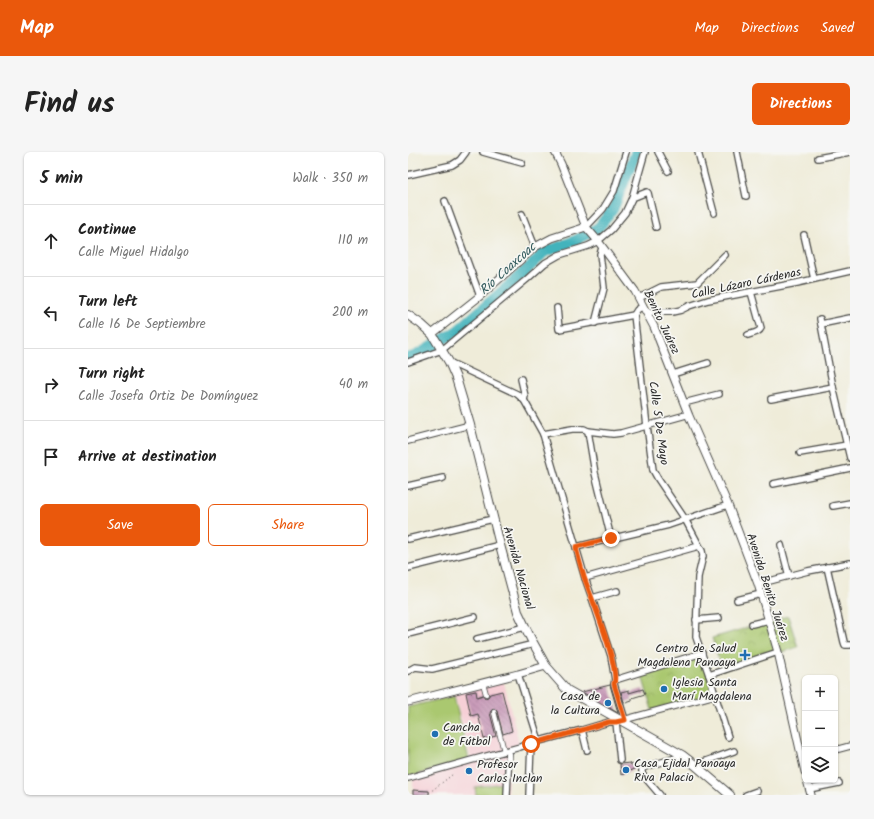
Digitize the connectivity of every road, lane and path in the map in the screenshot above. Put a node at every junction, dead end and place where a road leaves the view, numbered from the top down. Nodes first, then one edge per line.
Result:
1 (466, 152) edge
2 (483, 152) edge
3 (555, 152) edge
4 (626, 152) edge
5 (645, 152) edge
6 (658, 152) edge
7 (698, 152) edge
8 (737, 152) edge
9 (850, 152) edge
10 (818, 158) dead end
11 (522, 163) dead end
12 (668, 171) dead end
13 (408, 175) edge
14 (746, 196) dead end
15 (632, 198) junction
16 (445, 201) dead end
17 (714, 213) dead end
18 (522, 214) dead end
19 (656, 227) dead end
20 (587, 228) junction
21 (804, 235) dead end
22 (596, 239) junction
23 (535, 247) junction
24 (602, 248) junction
25 (725, 255) dead end
26 (850, 271) edge
27 (814, 279) junction
28 (751, 292) junction
29 (480, 296) junction
30 (639, 298) junction
31 (557, 308) dead end
32 (645, 309) junction
33 (408, 315) edge
34 (634, 315) junction
35 (850, 318) edge
36 (595, 322) junction
37 (748, 335) dead end
38 (433, 336) junction
39 (440, 348) junction
40 (408, 362) edge
41 (449, 362) junction
42 (708, 363) dead end
43 (673, 374) junction
44 (521, 379) dead end
45 (833, 387) junction
46 (719, 394) dead end
47 (524, 400) junction
48 (771, 400) dead end
49 (684, 403) junction
50 (689, 416) junction
51 (470, 425) junction
52 (647, 426) junction
53 (588, 431) junction
54 (543, 434) junction
55 (408, 440) edge
56 (847, 444) junction
57 (800, 453) dead end
58 (850, 458) edge
59 (850, 468) edge
60 (443, 478) dead end
61 (773, 484) dead end
62 (408, 486) edge
63 (850, 503) edge
64 (728, 505) junction
65 (833, 506) dead end
66 (493, 519) junction
67 (685, 520) junction
68 (611, 538) junction
69 (408, 539) edge
70 (781, 545) dead end
71 (500, 546) junction
72 (699, 546) junction
73 (576, 547) junction
74 (850, 563) edge
75 (408, 568) edge
76 (827, 568) junction
77 (789, 576) junction
78 (584, 578) junction
79 (758, 584) junction
80 (617, 591) dead end
81 (761, 594) junction
82 (592, 598) junction
83 (737, 600) dead end
84 (475, 617) dead end
85 (719, 618) dead end
86 (696, 620) junction
87 (769, 620) junction
88 (752, 624) dead end
89 (525, 627) junction
90 (408, 634) edge
91 (477, 639) dead end
92 (534, 644) junction
93 (848, 645) edge
94 (778, 652) junction
95 (702, 654) junction
96 (546, 666) junction
97 (408, 671) edge
98 (518, 674) junction
99 (709, 675) junction
100 (615, 680) junction
101 (483, 683) junction
102 (486, 694) dead end
103 (715, 695) junction
104 (408, 702) edge
105 (494, 712) dead end
106 (620, 721) junction
107 (582, 730) junction
108 (728, 737) dead end
109 (539, 741) junction
110 (531, 744) junction
111 (850, 746) edge
112 (838, 749) edge
113 (587, 750) dead end
114 (506, 751) junction
115 (734, 751) dead end
116 (802, 753) edge
117 (683, 756) junction
118 (620, 760) dead end
119 (695, 765) junction
120 (450, 771) dead end
121 (408, 778) edge
122 (835, 783) edge
123 (757, 790) dead end
124 (810, 792) edge
125 (426, 795) edge
126 (507, 795) edge
127 (529, 795) edge
128 (660, 795) edge
129 (730, 795) edge
130 (746, 795) edge

1 - 13 street
2 - 11 street
3 - 20 street
4 - 20 street
5 - 15 street
6 - 12 street
7 - 17 street
8 - 14 street
9 - 10 street
15 - 19 street
15 - 22 street
16 - 29 street
18 - 23 street
20 - 22 street, Benito Juárez
20 - 23 street
21 - 27 street
22 - 24 street, Benito Juárez
22 - 39 street
23 - 29 street
24 - 30 street, Benito Juárez
24 - 36 street
25 - 30 street
26 - 27 street, Calle Lázaro Cárdenas
27 - 28 street, Calle Lázaro Cárdenas
28 - 32 street, Calle Lázaro Cárdenas
28 - 37 street
29 - 38 street
30 - 32 street, Benito Juárez
31 - 36 street
32 - 34 street
32 - 43 street, Benito Juárez
33 - 38 main road, Avenida Nacional
34 - 36 street
34 - 52 street, Calle 5 De Mayo
35 - 45 street
38 - 39 main road, Avenida Nacional
39 - 40 street
39 - 41 main road, Avenida Nacional
41 - 47 street
41 - 51 main road, Avenida Nacional
42 - 43 street
43 - 49 street, Benito Juárez
44 - 47 street
45 - 48 street
45 - 56 street
46 - 49 street
47 - 54 street
49 - 50 street, Benito Juárez
50 - 52 street
50 - 64 street, Avenida Benito Juárez
51 - 55 street
51 - 66 main road, Avenida Nacional
52 - 53 street
52 - 67 street, Calle 5 De Mayo
53 - 54 street
53 - 68 street
54 - 73 street
56 - 57 street
56 - 58 street
59 - 61 street
60 - 62 street
63 - 65 street
64 - 67 street
64 - 79 street, Avenida Benito Juárez
66 - 69 street
66 - 71 main road, Avenida Nacional
67 - 68 street
67 - 72 street, Calle 5 De Mayo
68 - 73 street
70 - 77 street
71 - 75 street
71 - 89 main road, Avenida Nacional
72 - 78 street
72 - 86 street, Calle 5 De Mayo
73 - 78 street
74 - 76 street
76 - 77 street
76 - 93 street
77 - 79 street
78 - 82 street
79 - 81 street, Avenida Benito Juárez
80 - 82 street
81 - 83 street
81 - 87 street, Avenida Benito Juárez
82 - 100 street
84 - 90 street
85 - 86 street
86 - 95 street, Calle 5 De Mayo
87 - 88 street
87 - 94 street, Avenida Benito Juárez
89 - 91 street
89 - 92 main road, Avenida Nacional
92 - 96 main road, Avenida Nacional
92 - 97 street
94 - 99 street
94 - 116 street, Avenida Benito Juárez
95 - 99 street, Calle 5 De Mayo
95 - 100 street
96 - 98 street
96 - 106 main road, Avenida Nacional
98 - 101 street
98 - 109 street
99 - 103 street, Calle 5 De Mayo
100 - 106 street
101 - 102 street
101 - 104 street
103 - 106 street
103 - 108 street, Calle 5 De Mayo
105 - 114 street
106 - 107 street
106 - 117 main road, Avenida Nacional
106 - 118 street
107 - 109 street
107 - 113 street
109 - 110 street
110 - 114 street
110 - 127 street
111 - 112 street
114 - 121 street
114 - 126 street
115 - 119 street
117 - 119 main road, Avenida Nacional
117 - 128 street
119 - 129 main road, Avenida Nacional
120 - 125 path
122 - 124 street
123 - 130 street

